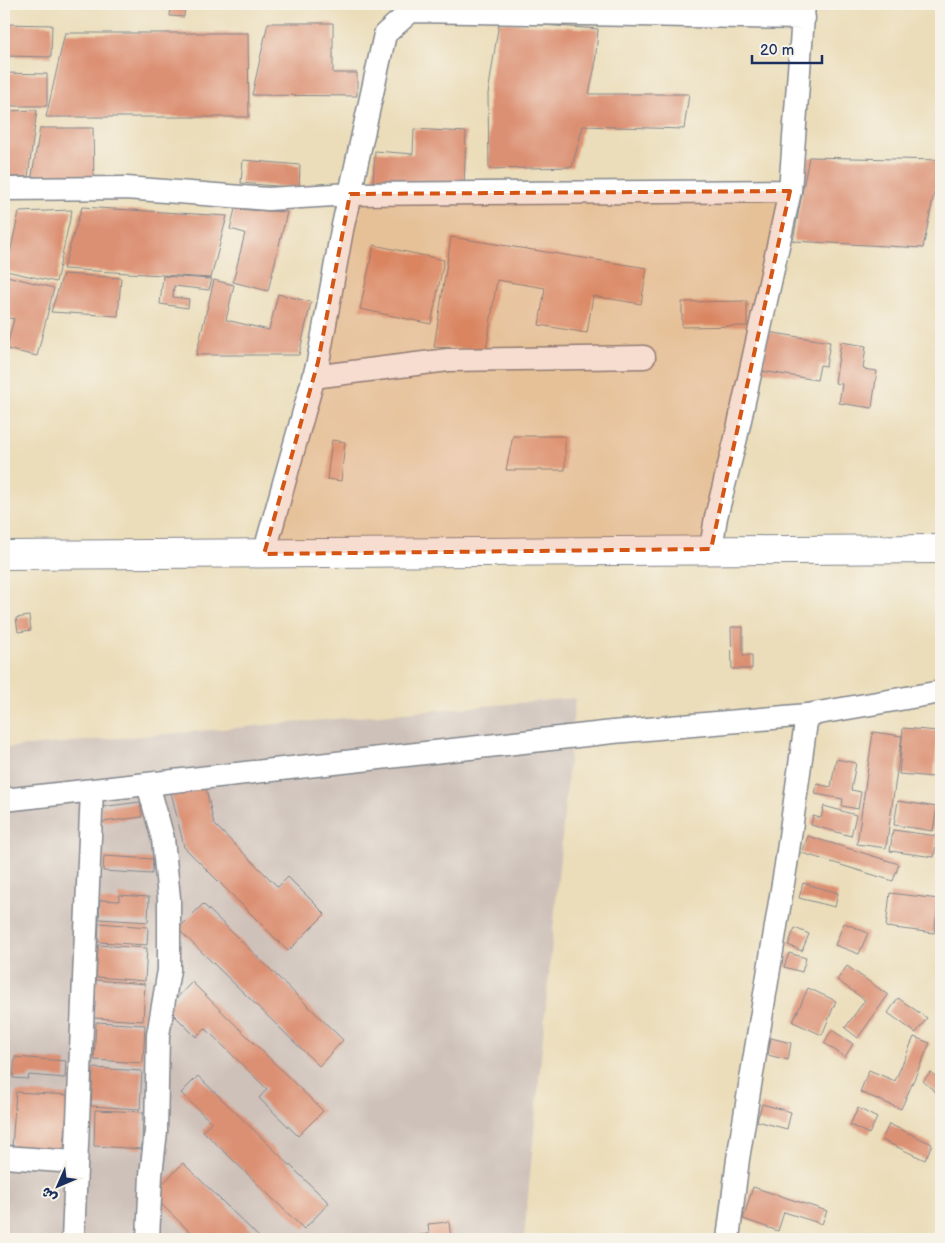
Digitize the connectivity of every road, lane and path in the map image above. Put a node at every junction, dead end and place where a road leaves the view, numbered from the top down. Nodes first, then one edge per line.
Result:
1 (804, 11) edge
2 (4, 189) edge
3 (790, 191) junction
4 (350, 194) junction
5 (644, 357) dead end
6 (313, 377) junction
7 (711, 549) junction
8 (941, 549) edge
9 (264, 554) junction
10 (4, 555) edge
11 (941, 692) edge
12 (807, 715) junction
13 (148, 784) junction
14 (92, 790) junction
15 (4, 800) edge
16 (4, 1157) edge
17 (75, 1162) junction
18 (73, 1239) edge
19 (148, 1239) edge
20 (728, 1239) edge

1 - 3 street
1 - 4 street
2 - 4 street
3 - 4 street
3 - 7 street
4 - 6 street
5 - 6 street
6 - 9 street
7 - 8 main road
7 - 9 main road
9 - 10 main road
11 - 12 street
12 - 13 street
12 - 20 street
13 - 14 street
13 - 19 street
14 - 15 street
14 - 17 street
16 - 17 street
17 - 18 street

